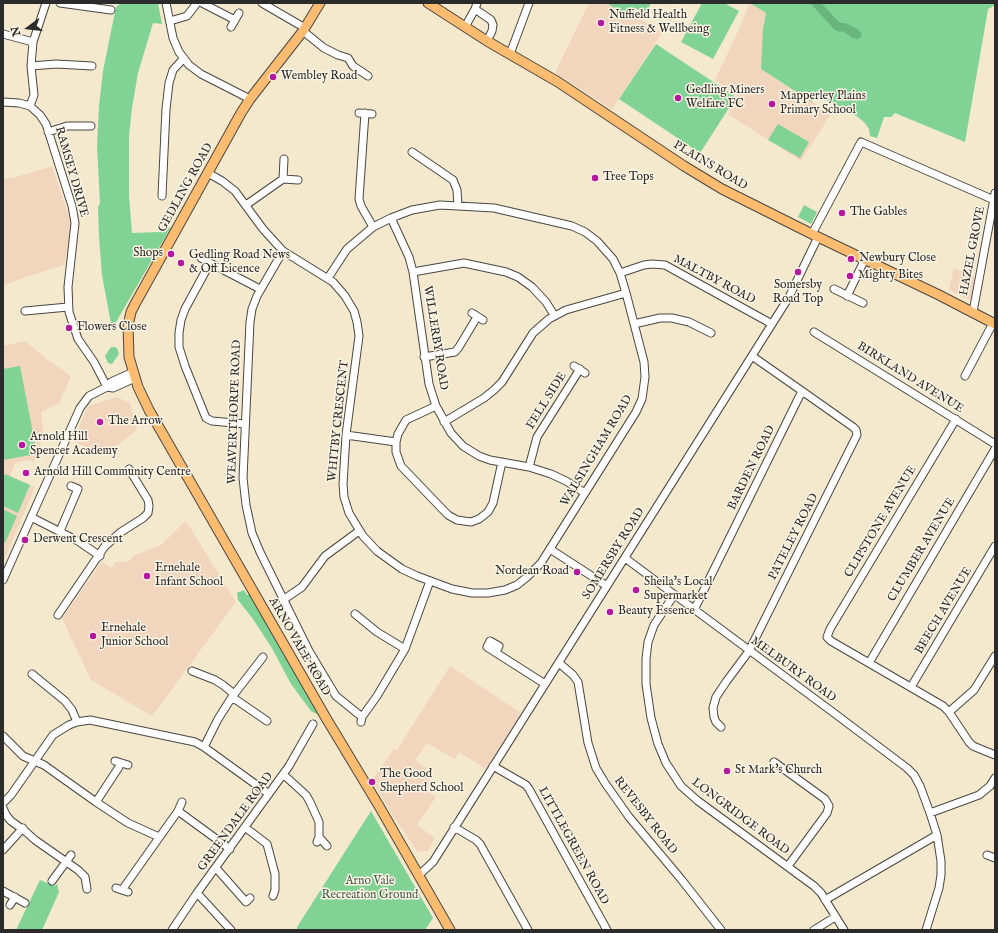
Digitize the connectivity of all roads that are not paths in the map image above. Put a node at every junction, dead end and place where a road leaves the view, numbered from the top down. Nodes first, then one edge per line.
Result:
1 (46, 3) edge
2 (60, 3) edge
3 (166, 3) edge
4 (197, 3) edge
5 (202, 3) edge
6 (262, 3) edge
7 (320, 3) edge
8 (428, 3) edge
9 (529, 3) edge
10 (476, 6) edge
11 (107, 7) edge
12 (239, 13) dead end
13 (170, 21) junction
14 (465, 27) junction
15 (304, 29) junction
16 (3, 34) edge
17 (488, 41) junction
18 (32, 42) junction
19 (510, 54) junction
20 (184, 58) junction
21 (31, 66) junction
22 (92, 66) dead end
23 (368, 76) dead end
24 (250, 99) junction
25 (3, 102) edge
26 (30, 106) junction
27 (365, 113) dead end
28 (91, 126) dead end
29 (48, 132) junction
30 (417, 152) dead end
31 (284, 159) dead end
32 (208, 173) junction
33 (283, 179) junction
34 (298, 180) dead end
35 (162, 196) dead end
36 (994, 196) edge
37 (246, 205) junction
38 (458, 205) junction
39 (391, 218) junction
40 (373, 228) junction
41 (815, 236) junction
42 (283, 251) junction
43 (201, 258) dead end
44 (865, 260) junction
45 (210, 263) junction
46 (413, 272) junction
47 (620, 273) junction
48 (328, 278) junction
49 (834, 289) dead end
50 (260, 290) junction
51 (626, 293) junction
52 (847, 296) junction
53 (862, 303) dead end
54 (68, 307) junction
55 (25, 311) dead end
56 (973, 312) junction
57 (554, 316) junction
58 (477, 317) dead end
59 (634, 324) junction
60 (772, 324) junction
61 (994, 324) edge
62 (814, 332) dead end
63 (711, 333) dead end
64 (752, 356) junction
65 (424, 357) junction
66 (580, 370) dead end
67 (134, 375) junction
68 (965, 376) dead end
69 (107, 387) junction
70 (802, 391) junction
71 (436, 406) junction
72 (956, 419) junction
73 (444, 422) junction
74 (245, 424) junction
75 (346, 435) junction
76 (396, 442) junction
77 (995, 444) edge
78 (995, 449) edge
79 (502, 462) junction
80 (529, 467) junction
81 (129, 469) dead end
82 (71, 486) dead end
83 (584, 493) junction
84 (31, 517) junction
85 (60, 530) junction
86 (359, 531) junction
87 (995, 546) edge
88 (550, 549) junction
89 (100, 556) junction
90 (625, 558) junction
91 (3, 580) edge
92 (430, 582) junction
93 (607, 586) junction
94 (674, 595) junction
95 (284, 600) junction
96 (362, 610) dead end
97 (694, 610) junction
98 (58, 615) dead end
99 (405, 649) junction
100 (749, 651) junction
101 (496, 652) dead end
102 (995, 656) edge
103 (263, 657) dead end
104 (869, 663) junction
105 (558, 664) junction
106 (205, 668) dead end
107 (192, 671) dead end
108 (32, 674) dead end
109 (202, 676) junction
110 (546, 684) junction
111 (911, 687) junction
112 (233, 696) junction
113 (266, 711) dead end
114 (949, 712) junction
115 (77, 722) junction
116 (721, 727) dead end
117 (309, 728) dead end
118 (3, 736) edge
119 (204, 747) junction
120 (995, 755) edge
121 (34, 761) junction
122 (774, 762) dead end
123 (121, 763) dead end
124 (494, 766) junction
125 (284, 775) junction
126 (995, 778) edge
127 (269, 794) junction
128 (3, 802) edge
129 (96, 802) junction
130 (182, 802) dead end
131 (3, 808) edge
132 (178, 811) junction
133 (930, 814) junction
134 (454, 827) junction
135 (22, 828) junction
136 (246, 828) junction
137 (937, 835) junction
138 (159, 837) junction
139 (327, 846) dead end
140 (230, 849) junction
141 (3, 850) edge
142 (71, 855) dead end
143 (986, 855) dead end
144 (995, 858) edge
145 (69, 864) junction
146 (788, 866) junction
147 (216, 868) junction
148 (419, 876) junction
149 (52, 881) dead end
150 (87, 889) dead end
151 (122, 890) dead end
152 (3, 891) edge
153 (272, 891) dead end
154 (197, 893) junction
155 (15, 897) junction
156 (250, 898) dead end
157 (825, 900) junction
158 (26, 903) dead end
159 (10, 905) dead end
160 (836, 917) junction
161 (172, 930) edge
162 (230, 930) edge
163 (450, 930) edge
164 (528, 930) edge
165 (607, 930) edge
166 (721, 930) edge
167 (814, 930) edge
168 (844, 930) edge
169 (926, 930) edge

1 - 18 street
2 - 11 street
3 - 13 street
4 - 13 street
5 - 12 street
6 - 15 street
7 - 15 main road, GEDLING ROAD
8 - 14 main road, PLAINS ROAD
9 - 19 street
10 - 14 street
10 - 17 street
13 - 20 street
14 - 17 main road, PLAINS ROAD
15 - 23 street
15 - 24 main road, GEDLING ROAD
16 - 18 street
17 - 19 main road, PLAINS ROAD
18 - 21 street
19 - 41 main road, PLAINS ROAD
20 - 24 street
20 - 35 street
21 - 22 street
21 - 26 street
24 - 32 main road, GEDLING ROAD
25 - 26 street
26 - 29 street, RAMSEY DRIVE
27 - 40 street
28 - 29 street
29 - 54 street, RAMSEY DRIVE
30 - 38 street
31 - 33 street
32 - 37 street, WHITBY CRESCENT
32 - 67 main road, GEDLING ROAD
33 - 34 street
33 - 37 street
36 - 41 street, SOMERSBY ROAD
36 - 56 street, HAZEL GROVE
37 - 42 street, WHITBY CRESCENT
38 - 39 street, WALSINGHAM ROAD
38 - 47 street, WALSINGHAM ROAD
39 - 40 street, WALSINGHAM ROAD
39 - 46 street, WILLERBY ROAD
40 - 48 street, WALSINGHAM ROAD
41 - 44 main road, PLAINS ROAD
41 - 60 street, SOMERSBY ROAD
42 - 48 street, WHITBY CRESCENT
42 - 50 street, WEAVERTHORPE ROAD
43 - 45 street
44 - 52 street
44 - 56 main road, PLAINS ROAD
45 - 50 street
45 - 74 street
46 - 57 street
46 - 65 street, WILLERBY ROAD
47 - 51 street, WALSINGHAM ROAD
47 - 60 street, MALTBY ROAD
48 - 75 street, WHITBY CRESCENT
49 - 52 street
50 - 74 street, WEAVERTHORPE ROAD
51 - 57 street
51 - 59 street, WALSINGHAM ROAD
52 - 53 street
54 - 55 street
54 - 69 street, RAMSEY DRIVE
56 - 61 main road, PLAINS ROAD
57 - 73 street
58 - 65 street
59 - 63 street
59 - 83 street, WALSINGHAM ROAD
60 - 64 street, SOMERSBY ROAD
61 - 68 street
62 - 72 street, BIRKLAND AVENUE
64 - 70 street
64 - 90 street, SOMERSBY ROAD
65 - 71 street, WILLERBY ROAD
66 - 80 street, FELL SIDE
67 - 69 street
67 - 148 main road, ARNO VALE ROAD
69 - 84 street
70 - 97 street, BARDEN ROAD
70 - 100 street, PATELEY ROAD
71 - 73 street, WILLERBY ROAD
71 - 76 street
72 - 77 street, BIRKLAND AVENUE
72 - 104 street, CLIPSTONE AVENUE
73 - 79 street, WILLERBY ROAD
74 - 95 street, WEAVERTHORPE ROAD
75 - 76 street
75 - 86 street, WHITBY CRESCENT
76 - 79 street
78 - 104 street, CLUMBER AVENUE
79 - 80 street, WILLERBY ROAD
80 - 83 street, WILLERBY ROAD
81 - 89 street
82 - 85 street
83 - 88 street, WALSINGHAM ROAD
84 - 85 street
84 - 91 street
85 - 89 street
86 - 92 street, WHITBY CRESCENT
86 - 95 street
87 - 111 street, BEECH AVENUE
88 - 92 street, WHITBY CRESCENT
88 - 93 street
89 - 98 street
90 - 93 street, SOMERSBY ROAD
90 - 94 street, MELBURY ROAD
92 - 99 street, WEAVERTHORPE ROAD
93 - 105 street, SOMERSBY ROAD
94 - 97 street, MELBURY ROAD
94 - 146 street, LONGRIDGE ROAD
95 - 99 street, WEAVERTHORPE ROAD
96 - 99 street
97 - 100 street, MELBURY ROAD
100 - 116 street, PATELEY ROAD
100 - 133 street, MELBURY ROAD
101 - 110 street
102 - 114 street
103 - 112 street
104 - 111 street
105 - 110 street, SOMERSBY ROAD
105 - 166 street, REVESBY ROAD
106 - 109 street
107 - 109 street
108 - 115 street
109 - 112 street
110 - 124 street, SOMERSBY ROAD
111 - 114 street
112 - 113 street
112 - 119 street
114 - 120 street
115 - 119 street
115 - 121 street
117 - 125 street, GREENDALE ROAD
118 - 121 street
119 - 127 street
121 - 128 street
121 - 129 street
122 - 146 street
123 - 129 street
124 - 134 street, SOMERSBY ROAD
124 - 165 street, LITTLEGREEN ROAD
125 - 127 street, GREENDALE ROAD
125 - 139 street
126 - 133 street
127 - 136 street, GREENDALE ROAD
129 - 138 street
130 - 132 street
131 - 135 street
132 - 138 street
132 - 140 street
133 - 137 street, MELBURY ROAD
134 - 148 street, SOMERSBY ROAD
134 - 164 street
135 - 141 street
135 - 145 street
136 - 140 street, GREENDALE ROAD
136 - 153 street
137 - 157 street
137 - 169 street, MELBURY ROAD
138 - 151 street
140 - 147 street, GREENDALE ROAD
142 - 145 street
143 - 144 street
145 - 149 street
145 - 150 street
146 - 157 street, LONGRIDGE ROAD
147 - 154 street, GREENDALE ROAD
147 - 156 street
148 - 163 main road, ARNO VALE ROAD
152 - 155 street
154 - 161 street, GREENDALE ROAD
154 - 162 street
155 - 158 street
155 - 159 street
157 - 160 street, LONGRIDGE ROAD
160 - 167 street
160 - 168 street, LONGRIDGE ROAD

